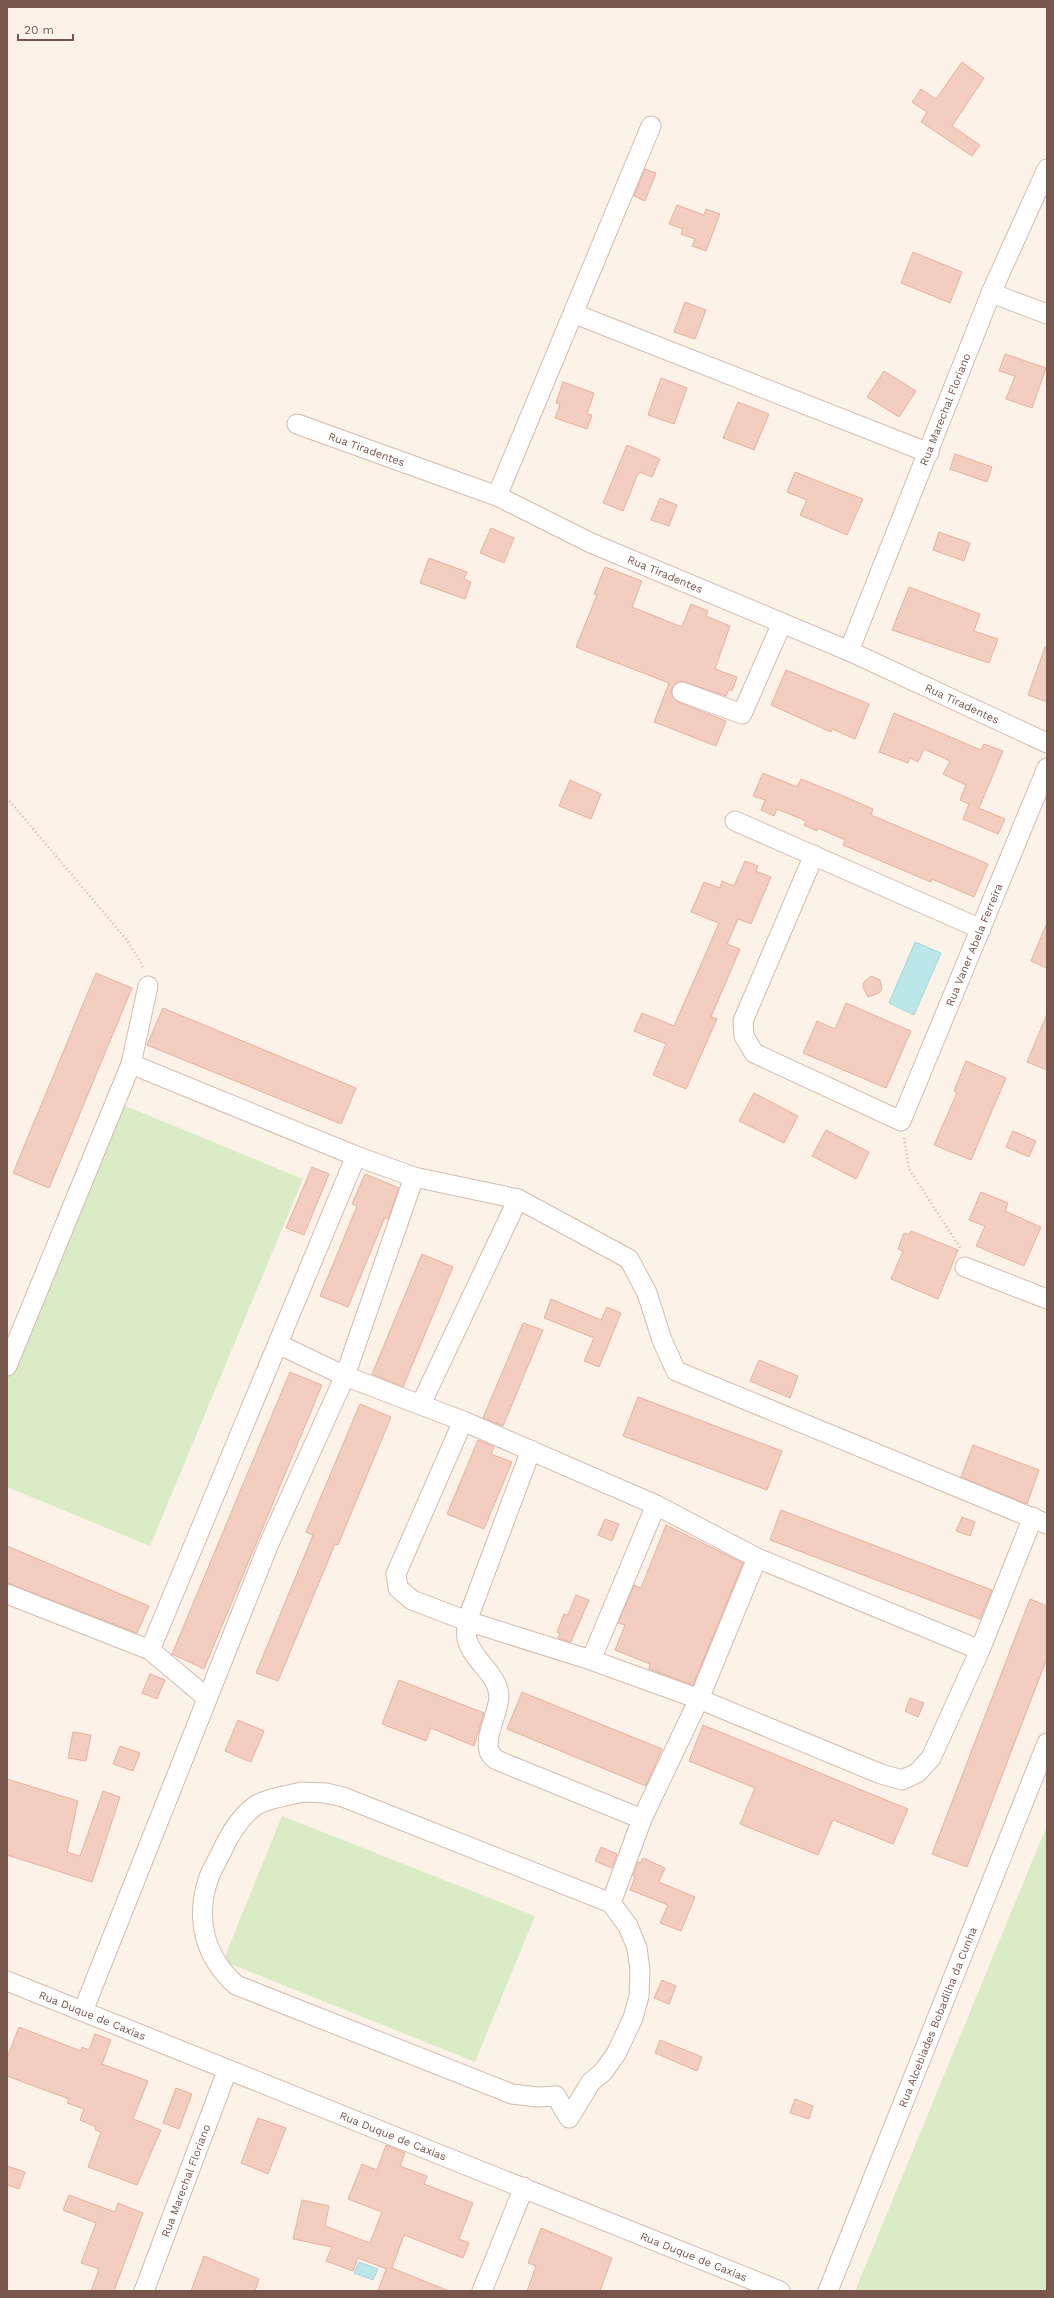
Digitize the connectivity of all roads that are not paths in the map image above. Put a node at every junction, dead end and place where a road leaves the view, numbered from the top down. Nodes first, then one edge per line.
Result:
1 (651, 126) dead end
2 (1047, 169) edge
3 (991, 293) junction
4 (575, 314) junction
5 (1047, 314) edge
6 (297, 424) dead end
7 (929, 453) junction
8 (498, 496) junction
9 (782, 623) junction
10 (849, 651) junction
11 (682, 692) dead end
12 (1038, 735) edge
13 (1047, 743) edge
14 (1047, 768) edge
15 (735, 821) dead end
16 (814, 855) junction
17 (981, 929) junction
18 (148, 986) road end
19 (131, 1064) junction
20 (356, 1156) junction
21 (414, 1177) junction
22 (518, 1199) junction
23 (965, 1267) road end
24 (1047, 1298) edge
25 (278, 1344) junction
26 (7, 1366) edge
27 (345, 1376) junction
28 (421, 1404) junction
29 (463, 1421) junction
30 (531, 1450) junction
31 (656, 1505) junction
32 (1040, 1521) edge
33 (757, 1558) junction
34 (7, 1594) edge
35 (468, 1621) junction
36 (150, 1650) junction
37 (980, 1650) junction
38 (591, 1660) junction
39 (207, 1698) junction
40 (699, 1699) junction
41 (1047, 1744) edge
42 (642, 1819) junction
43 (611, 1903) junction
44 (7, 1981) edge
45 (83, 2011) junction
46 (227, 2071) junction
47 (524, 2187) junction
48 (144, 2291) edge
49 (482, 2291) edge
50 (780, 2291) edge
51 (828, 2291) edge

1 - 4 street
2 - 3 street, Rua Marechal Floriano
3 - 5 street
3 - 7 street, Rua Marechal Floriano
4 - 7 street
4 - 8 street
6 - 8 street, Rua Tiradentes
7 - 10 street, Rua Marechal Floriano
8 - 9 street, Rua Tiradentes
9 - 10 street, Rua Tiradentes
9 - 11 street
10 - 12 street, Rua Tiradentes
12 - 13 street, Rua Tiradentes
14 - 17 street, Rua Vaner Abela Ferreira
15 - 16 street
16 - 17 street
16 - 17 street, Rua Vaner Abela Ferreira
18 - 19 street
19 - 20 street
19 - 26 street
20 - 21 street
20 - 25 street
21 - 22 street
21 - 27 street
22 - 28 street
22 - 32 street
23 - 24 street
25 - 27 street
25 - 36 street
27 - 28 street
27 - 39 street
28 - 29 street
29 - 30 street
29 - 35 street
30 - 31 street
30 - 35 street
31 - 33 street
31 - 38 street
32 - 37 street
33 - 37 street
33 - 40 street
34 - 36 street
35 - 38 street
35 - 42 street
36 - 39 street
37 - 40 street
38 - 40 street
39 - 45 street
40 - 42 street
41 - 51 street, Rua Alcebiades Bobadilha da Cunha
42 - 43 street
43 - 43 street
44 - 45 street, Rua Duque de Caxias
45 - 46 street, Rua Duque de Caxias
46 - 47 street, Rua Duque de Caxias
46 - 48 street, Rua Marechal Floriano
47 - 49 street
47 - 50 street, Rua Duque de Caxias

